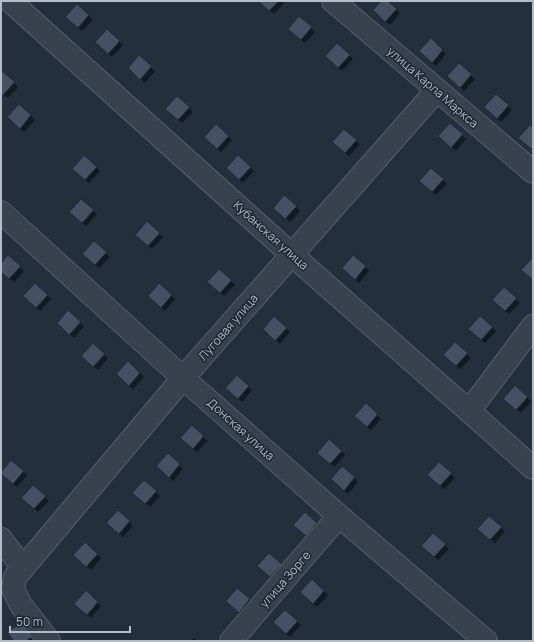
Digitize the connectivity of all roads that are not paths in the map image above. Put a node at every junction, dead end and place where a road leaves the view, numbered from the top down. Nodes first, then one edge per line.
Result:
1 (10, 1) edge
2 (333, 1) edge
3 (437, 90) junction
4 (533, 172) edge
5 (1, 212) edge
6 (291, 254) junction
7 (533, 326) edge
8 (183, 378) junction
9 (469, 411) junction
10 (533, 468) edge
11 (339, 516) junction
12 (1, 538) edge
13 (23, 568) junction
14 (49, 641) edge
15 (232, 641) edge
16 (486, 641) edge

1 - 6 street, Кубанская улица
2 - 3 street, улица Карла Маркса
3 - 4 street, улица Карла Маркса
3 - 6 street, Луговая улица
5 - 8 street, Донская улица
6 - 8 street, Луговая улица
6 - 9 street, Кубанская улица
7 - 9 street
8 - 11 street, Донская улица
8 - 13 street, Луговая улица
9 - 10 street, Кубанская улица
11 - 15 street, улица Зорге
11 - 16 street, Донская улица
12 - 13 street
13 - 14 street, Луговая улица

